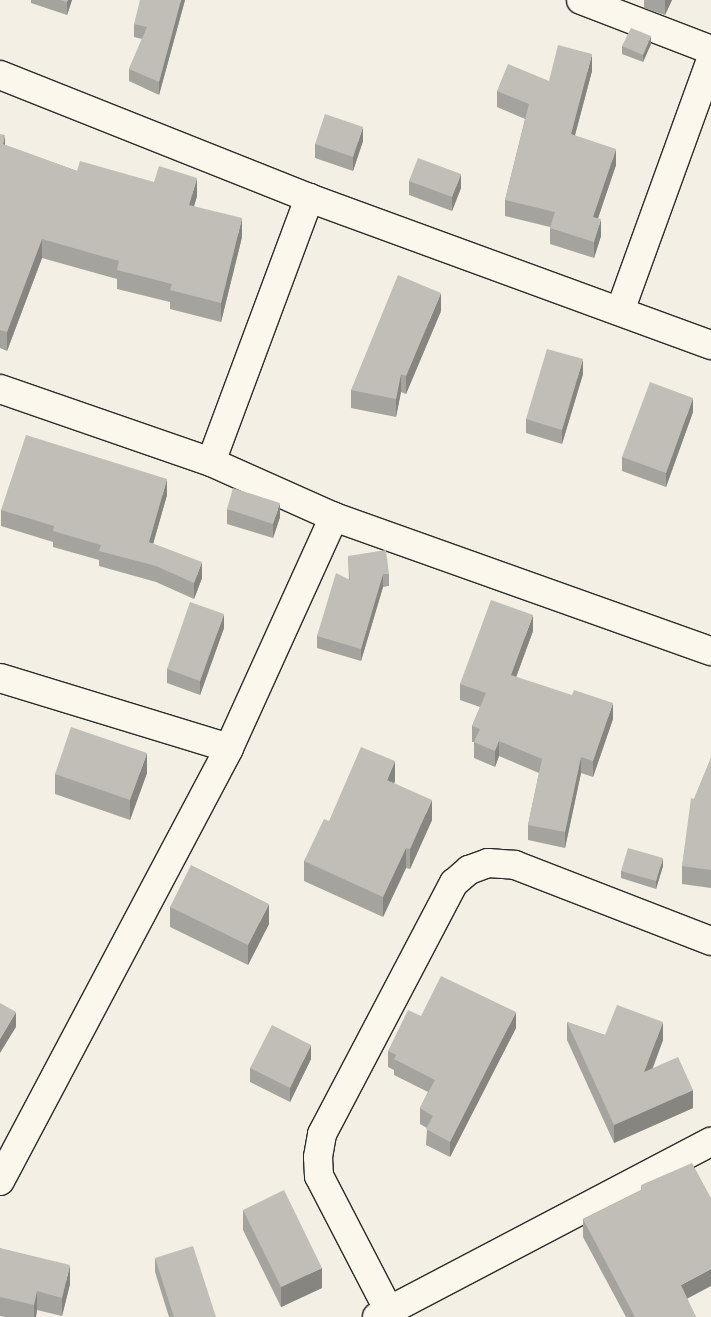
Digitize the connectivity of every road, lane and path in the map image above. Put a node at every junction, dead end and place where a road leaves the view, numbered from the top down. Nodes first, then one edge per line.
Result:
1 (581, 0) edge
2 (711, 50) edge
3 (711, 60) edge
4 (0, 76) edge
5 (309, 198) junction
6 (620, 311) junction
7 (711, 345) edge
8 (0, 389) edge
9 (211, 462) junction
10 (334, 516) junction
11 (711, 652) edge
12 (0, 678) edge
13 (230, 748) junction
14 (711, 941) edge
15 (711, 1142) edge
16 (0, 1181) edge
17 (383, 1314) edge

1 - 2 street
3 - 6 street
4 - 5 street
5 - 6 street
5 - 9 street
6 - 7 street
8 - 9 street
9 - 10 street
10 - 11 street
10 - 13 street
12 - 13 street
13 - 16 street
14 - 17 street
15 - 17 street

